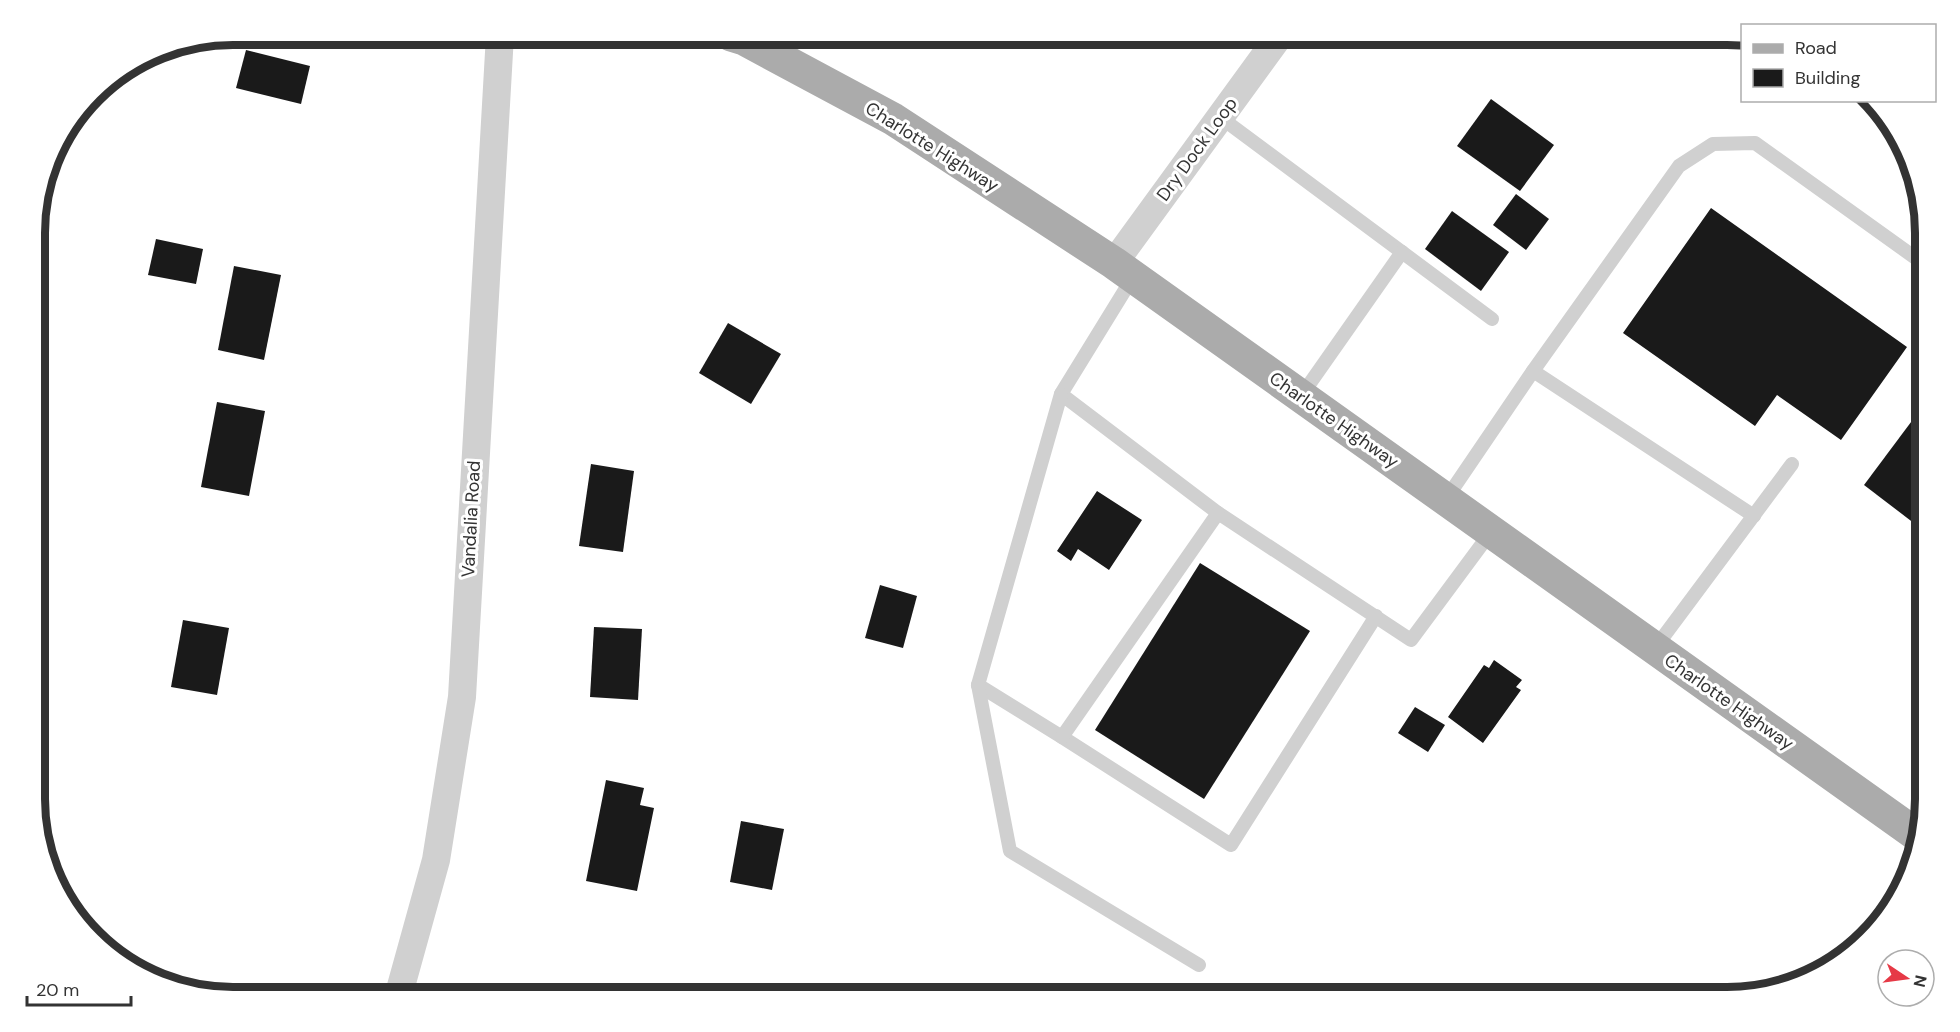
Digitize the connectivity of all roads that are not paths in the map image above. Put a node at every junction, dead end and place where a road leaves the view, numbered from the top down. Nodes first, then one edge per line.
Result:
1 (499, 45) edge
2 (755, 45) edge
3 (1273, 45) edge
4 (1220, 117) junction
5 (1402, 252) junction
6 (1915, 258) edge
7 (1124, 270) junction
8 (1492, 319) dead end
9 (1533, 371) junction
10 (1061, 394) junction
11 (1300, 396) junction
12 (1792, 464) dead end
13 (1446, 499) junction
14 (1218, 513) junction
15 (1754, 516) junction
16 (1491, 532) junction
17 (1376, 616) junction
18 (1654, 650) junction
19 (978, 685) junction
20 (1062, 737) junction
21 (1912, 831) edge
22 (1199, 965) dead end
23 (401, 987) edge

1 - 23 street, Vandalia Road
2 - 7 main road, Charlotte Highway
3 - 4 street, Dry Dock Loop
4 - 5 lane
4 - 7 street, Dry Dock Loop
5 - 8 lane
5 - 11 lane
6 - 9 lane
7 - 10 lane
7 - 11 main road, Charlotte Highway
9 - 13 lane
9 - 15 lane
10 - 14 lane
10 - 19 lane
11 - 13 main road, Charlotte Highway
12 - 15 lane
13 - 16 main road, Charlotte Highway
14 - 17 lane
14 - 20 lane
15 - 18 lane
16 - 17 lane
16 - 18 main road, Charlotte Highway
17 - 20 lane
18 - 21 main road, Charlotte Highway
19 - 20 lane
19 - 22 lane

